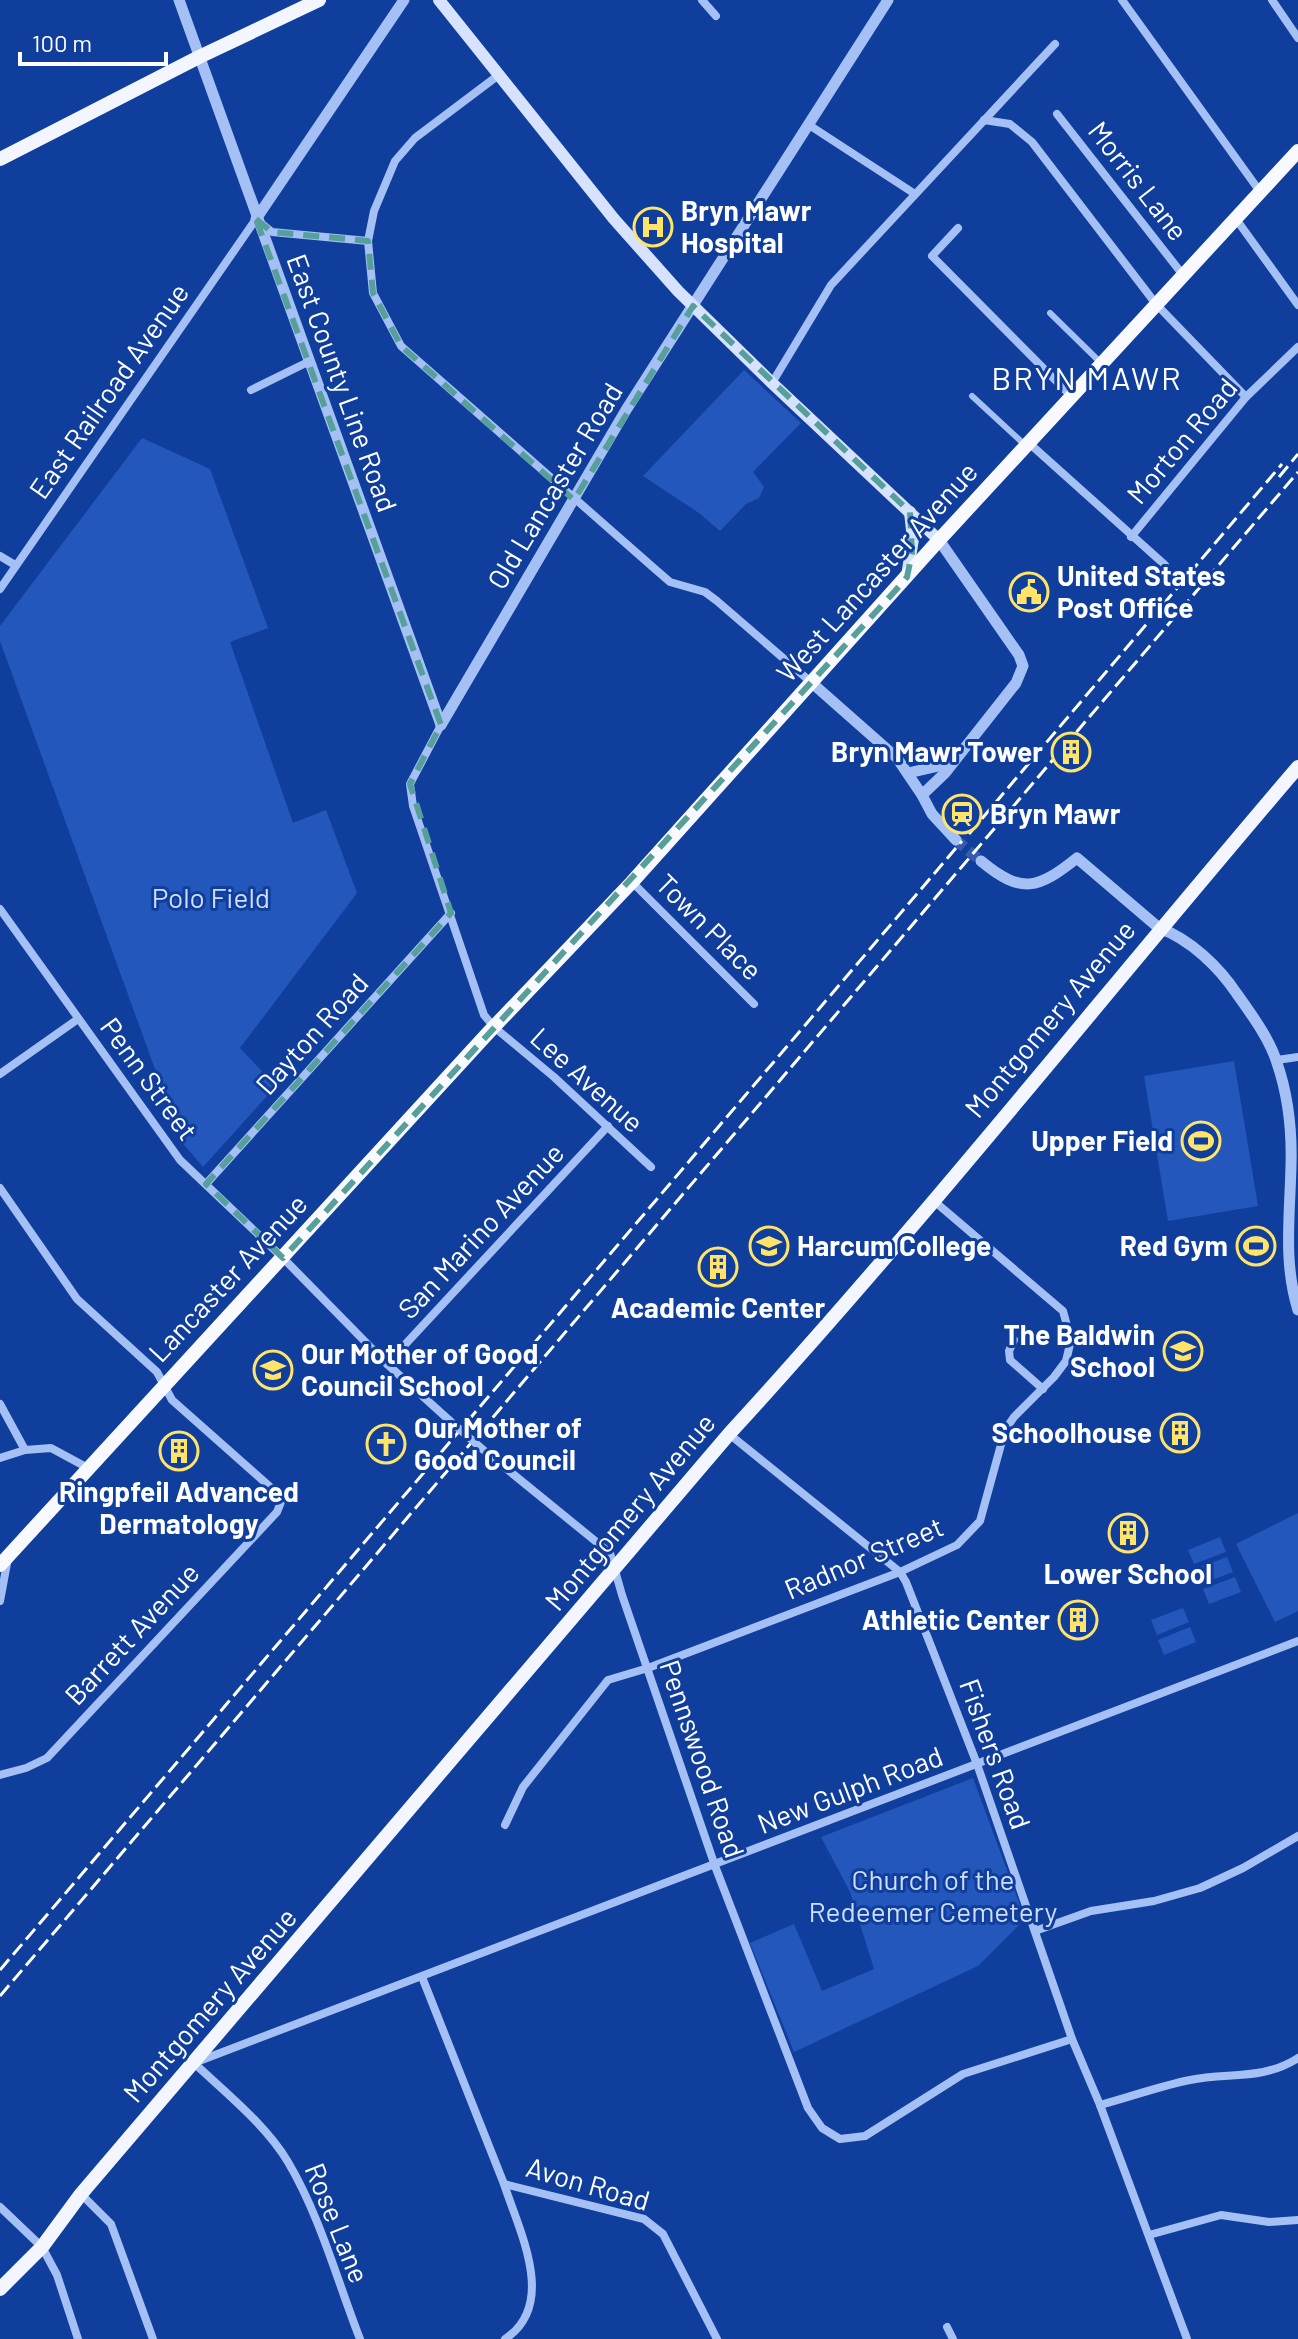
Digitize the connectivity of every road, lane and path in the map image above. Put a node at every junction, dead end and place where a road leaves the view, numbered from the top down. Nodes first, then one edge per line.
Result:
1 (179, 0) edge
2 (319, 0) edge
3 (404, 0) edge
4 (439, 0) edge
5 (702, 0) edge
6 (888, 0) edge
7 (1122, 0) edge
8 (1272, 0) edge
9 (716, 16) dead end
10 (1298, 38) edge
11 (1055, 44) dead end
12 (199, 57) junction
13 (500, 74) junction
14 (1057, 114) dead end
15 (984, 120) junction
16 (809, 125) junction
17 (1298, 151) edge
18 (0, 159) edge
19 (1261, 193) junction
20 (915, 194) junction
21 (256, 219) junction
22 (1236, 219) junction
23 (958, 228) dead end
24 (368, 241) junction
25 (1183, 275) junction
26 (1156, 304) junction
27 (1298, 305) edge
28 (693, 306) junction
29 (1050, 313) dead end
30 (1298, 347) edge
31 (310, 361) junction
32 (1101, 363) junction
33 (772, 383) junction
34 (251, 390) dead end
35 (972, 396) dead end
36 (1071, 396) junction
37 (1246, 397) junction
38 (1028, 446) junction
39 (574, 500) junction
40 (910, 512) junction
41 (1131, 537) junction
42 (939, 540) junction
43 (0, 556) edge
44 (15, 565) junction
45 (1165, 565) dead end
46 (907, 577) junction
47 (0, 589) edge
48 (812, 683) junction
49 (441, 725) junction
50 (953, 763) junction
51 (1298, 767) edge
52 (908, 773) junction
53 (922, 795) junction
54 (956, 840) tunnel mouth
55 (981, 861) tunnel mouth
56 (632, 882) junction
57 (0, 909) edge
58 (451, 913) junction
59 (1159, 928) junction
60 (754, 1004) dead end
61 (78, 1019) junction
62 (494, 1027) junction
63 (1298, 1057) edge
64 (1277, 1060) junction
65 (0, 1074) edge
66 (608, 1126) junction
67 (651, 1167) dead end
68 (206, 1184) junction
69 (0, 1188) edge
70 (934, 1201) junction
71 (283, 1258) junction
72 (1298, 1310) edge
73 (1014, 1340) dead end
74 (387, 1364) junction
75 (165, 1384) junction
76 (1043, 1389) junction
77 (0, 1404) edge
78 (729, 1434) junction
79 (25, 1450) junction
80 (0, 1458) edge
81 (88, 1468) junction
82 (4, 1561) edge
83 (614, 1571) junction
84 (900, 1572) junction
85 (0, 1601) edge
86 (1298, 1641) edge
87 (648, 1668) junction
88 (977, 1764) junction
89 (0, 1775) edge
90 (505, 1825) dead end
91 (1298, 1836) edge
92 (715, 1866) junction
93 (1035, 1931) junction
94 (422, 1977) junction
95 (1072, 2039) junction
96 (1298, 2058) edge
97 (194, 2063) junction
98 (1100, 2105) junction
99 (504, 2184) junction
100 (81, 2194) junction
101 (0, 2207) edge
102 (1298, 2220) edge
103 (1149, 2235) junction
104 (42, 2247) junction
105 (0, 2289) edge
106 (947, 2327) dead end
107 (78, 2339) edge
108 (153, 2339) edge
109 (360, 2339) edge
110 (505, 2339) edge
111 (717, 2339) edge
112 (953, 2339) edge
113 (1187, 2339) edge

1 - 12 street, East County Line Road
2 - 12 main road
3 - 21 street
4 - 13 main road
5 - 9 street
6 - 16 street, Old Lancaster Road
7 - 19 street
8 - 10 street
11 - 15 street
12 - 18 main road
12 - 21 street, East County Line Road
13 - 24 street
13 - 28 main road
14 - 25 street, Morris Lane
15 - 20 street
15 - 26 street
16 - 20 street
16 - 28 street, Old Lancaster Road
17 - 19 highway, West Lancaster Avenue
19 - 22 highway, West Lancaster Avenue
20 - 33 street
21 - 24 street
21 - 31 street, East County Line Road
21 - 44 street, East Railroad Avenue
22 - 25 highway, West Lancaster Avenue
22 - 27 street
23 - 36 street
24 - 39 street
25 - 26 highway, West Lancaster Avenue
26 - 32 highway, West Lancaster Avenue
26 - 37 street
28 - 33 main road
28 - 39 street, Old Lancaster Road
29 - 32 street
30 - 37 street, Morton Road
31 - 34 street
31 - 49 street, East County Line Road
32 - 36 highway, West Lancaster Avenue
33 - 40 main road
35 - 38 street
36 - 38 highway, West Lancaster Avenue
37 - 41 street, Morton Road
38 - 41 street, Morton Road
38 - 42 highway, West Lancaster Avenue
39 - 48 street
39 - 49 street, Old Lancaster Road
40 - 42 main road
40 - 46 main road
41 - 45 street
42 - 46 highway, West Lancaster Avenue
42 - 50 street
43 - 44 street
44 - 47 street, East Railroad Avenue
46 - 48 highway, West Lancaster Avenue
48 - 52 street
48 - 56 highway, West Lancaster Avenue
49 - 58 street, Old Lancaster Road
50 - 52 street
50 - 53 street
51 - 59 main road, Montgomery Avenue
52 - 53 street
53 - 54 street
55 - 59 street
56 - 60 street, Town Place
56 - 62 highway, West Lancaster Avenue
57 - 61 street, Penn Street
58 - 62 street, Old Lancaster Road
58 - 68 street, Dayton Road
59 - 64 street
59 - 70 main road, Montgomery Avenue
61 - 65 street
61 - 68 street, Penn Street
62 - 66 street, Lee Avenue
62 - 71 highway, Lancaster Avenue
63 - 64 street
64 - 72 street
66 - 67 street, Lee Avenue
66 - 74 street, San Marino Avenue
68 - 71 street, Penn Street
69 - 75 street
70 - 76 street, Radnor Street
70 - 78 main road, Montgomery Avenue
71 - 74 street, Pennswood Road
71 - 75 highway, Lancaster Avenue
73 - 76 street
74 - 83 street, Pennswood Road, bridge
75 - 81 highway, Lancaster Avenue
75 - 89 street, Barrett Avenue
76 - 84 street, Radnor Street
77 - 79 street
78 - 83 main road, Montgomery Avenue
78 - 84 street, Fishers Road
79 - 80 street
79 - 81 street
81 - 82 highway, Lancaster Avenue
82 - 85 street
83 - 87 street, Pennswood Road
83 - 97 main road, Montgomery Avenue
84 - 87 street, Radnor Street
84 - 88 street, Fishers Road
86 - 88 street, New Gulph Road
87 - 90 street, Radnor Street
87 - 92 street, Pennswood Road
88 - 92 street, New Gulph Road
88 - 93 street, Fishers Road
91 - 93 street
92 - 94 street, New Gulph Road
92 - 95 street, Pennswood Road
93 - 95 street, Fishers Road
94 - 97 street, New Gulph Road
94 - 99 street, Avon Road
95 - 98 street, Fishers Road
96 - 98 street
97 - 100 main road, Montgomery Avenue
97 - 109 street, Rose Lane
98 - 103 street, Fishers Road
99 - 110 street
99 - 111 street, Avon Road
100 - 104 main road, Montgomery Avenue
100 - 108 street
101 - 104 street
102 - 103 street
103 - 113 street, Fishers Road
104 - 105 main road, Montgomery Avenue
104 - 107 street
106 - 112 street

